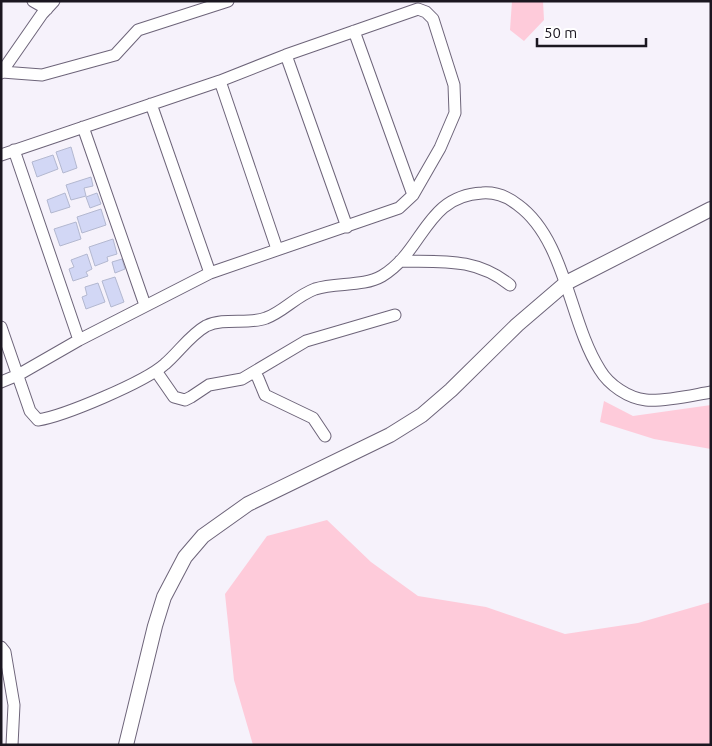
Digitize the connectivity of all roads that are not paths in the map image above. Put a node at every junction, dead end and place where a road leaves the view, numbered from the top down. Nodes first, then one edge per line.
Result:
1 (33, 1) edge
2 (228, 1) edge
3 (50, 5) edge
4 (354, 31) junction
5 (286, 55) junction
6 (2, 73) edge
7 (220, 81) junction
8 (151, 104) junction
9 (83, 127) junction
10 (14, 150) junction
11 (1, 155) edge
12 (414, 195) junction
13 (711, 209) edge
14 (347, 227) junction
15 (277, 249) junction
16 (400, 261) junction
17 (210, 273) junction
18 (566, 283) junction
19 (510, 285) dead end
20 (145, 305) junction
21 (395, 315) dead end
22 (1, 327) edge
23 (79, 340) junction
24 (156, 371) junction
25 (254, 372) junction
26 (18, 375) junction
27 (1, 382) edge
28 (711, 392) edge
29 (325, 436) dead end
30 (1, 647) edge
31 (12, 745) edge
32 (126, 745) edge

1 - 3 street
2 - 6 street
3 - 6 street
4 - 5 street
4 - 12 street
4 - 12 street
5 - 7 street
5 - 14 street
7 - 8 street
7 - 15 street
8 - 9 street
8 - 17 street
9 - 10 street
9 - 20 street
10 - 11 street
10 - 23 street
12 - 14 street
13 - 18 street
14 - 15 street
15 - 17 street
16 - 18 street
16 - 19 street
16 - 24 street
17 - 20 street
18 - 28 street
18 - 32 street
20 - 23 street
21 - 25 street
22 - 26 street
23 - 26 street
24 - 25 street
24 - 26 street
25 - 29 street
26 - 27 street
30 - 31 street

